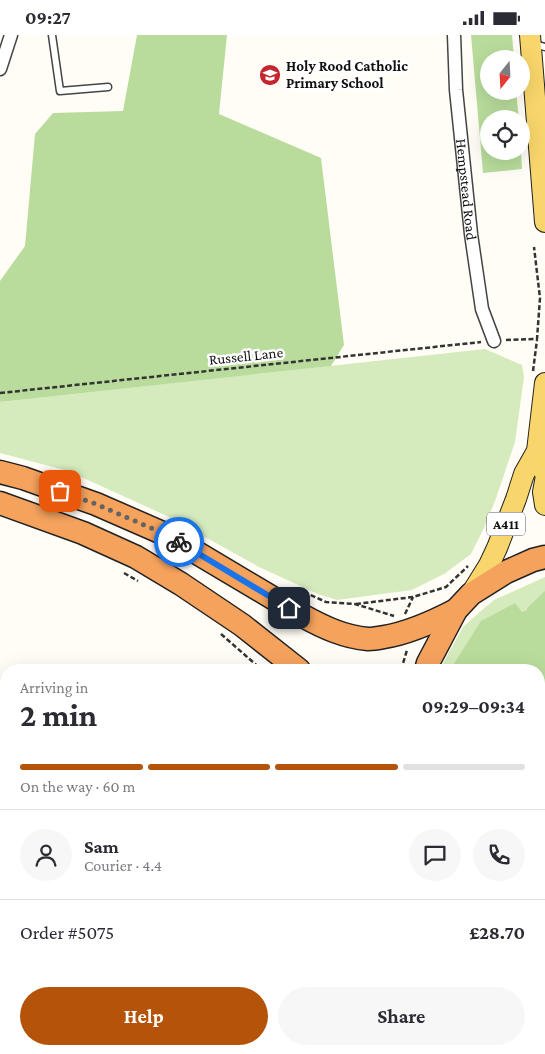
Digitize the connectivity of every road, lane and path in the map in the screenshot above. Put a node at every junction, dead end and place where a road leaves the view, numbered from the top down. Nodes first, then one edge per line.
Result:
1 (12, 35) edge
2 (52, 35) edge
3 (454, 35) edge
4 (535, 42) edge
5 (0, 69) edge
6 (108, 87) dead end
7 (541, 119) edge
8 (545, 222) edge
9 (534, 247) dead end
10 (537, 339) junction
11 (494, 341) junction
12 (539, 379) edge
13 (0, 393) edge
14 (537, 451) junction
15 (0, 472) edge
16 (545, 474) edge
17 (545, 481) edge
18 (0, 503) edge
19 (545, 505) edge
20 (545, 557) edge
21 (469, 565) dead end
22 (122, 572) dead end
23 (145, 585) dead end
24 (414, 597) junction
25 (464, 602) junction
26 (352, 604) dead end
27 (403, 617) dead end
28 (219, 633) dead end
29 (264, 642) junction
30 (255, 664) edge
31 (282, 664) edge
32 (292, 664) edge
33 (428, 664) edge

1 - 5 street
2 - 6 lane
3 - 11 street, Hempstead Road
4 - 7 main road
7 - 8 main road
9 - 10 path
10 - 11 path, Russell Lane
10 - 12 path
11 - 13 path, Russell Lane
12 - 14 main road, A411
14 - 16 main road, A411
14 - 25 main road, A411
15 - 25 highway
17 - 19 main road, A411
18 - 29 highway
20 - 25 highway
21 - 24 path
22 - 23 path
24 - 26 path
24 - 27 path
25 - 33 highway
28 - 30 path
29 - 31 highway
29 - 32 highway

